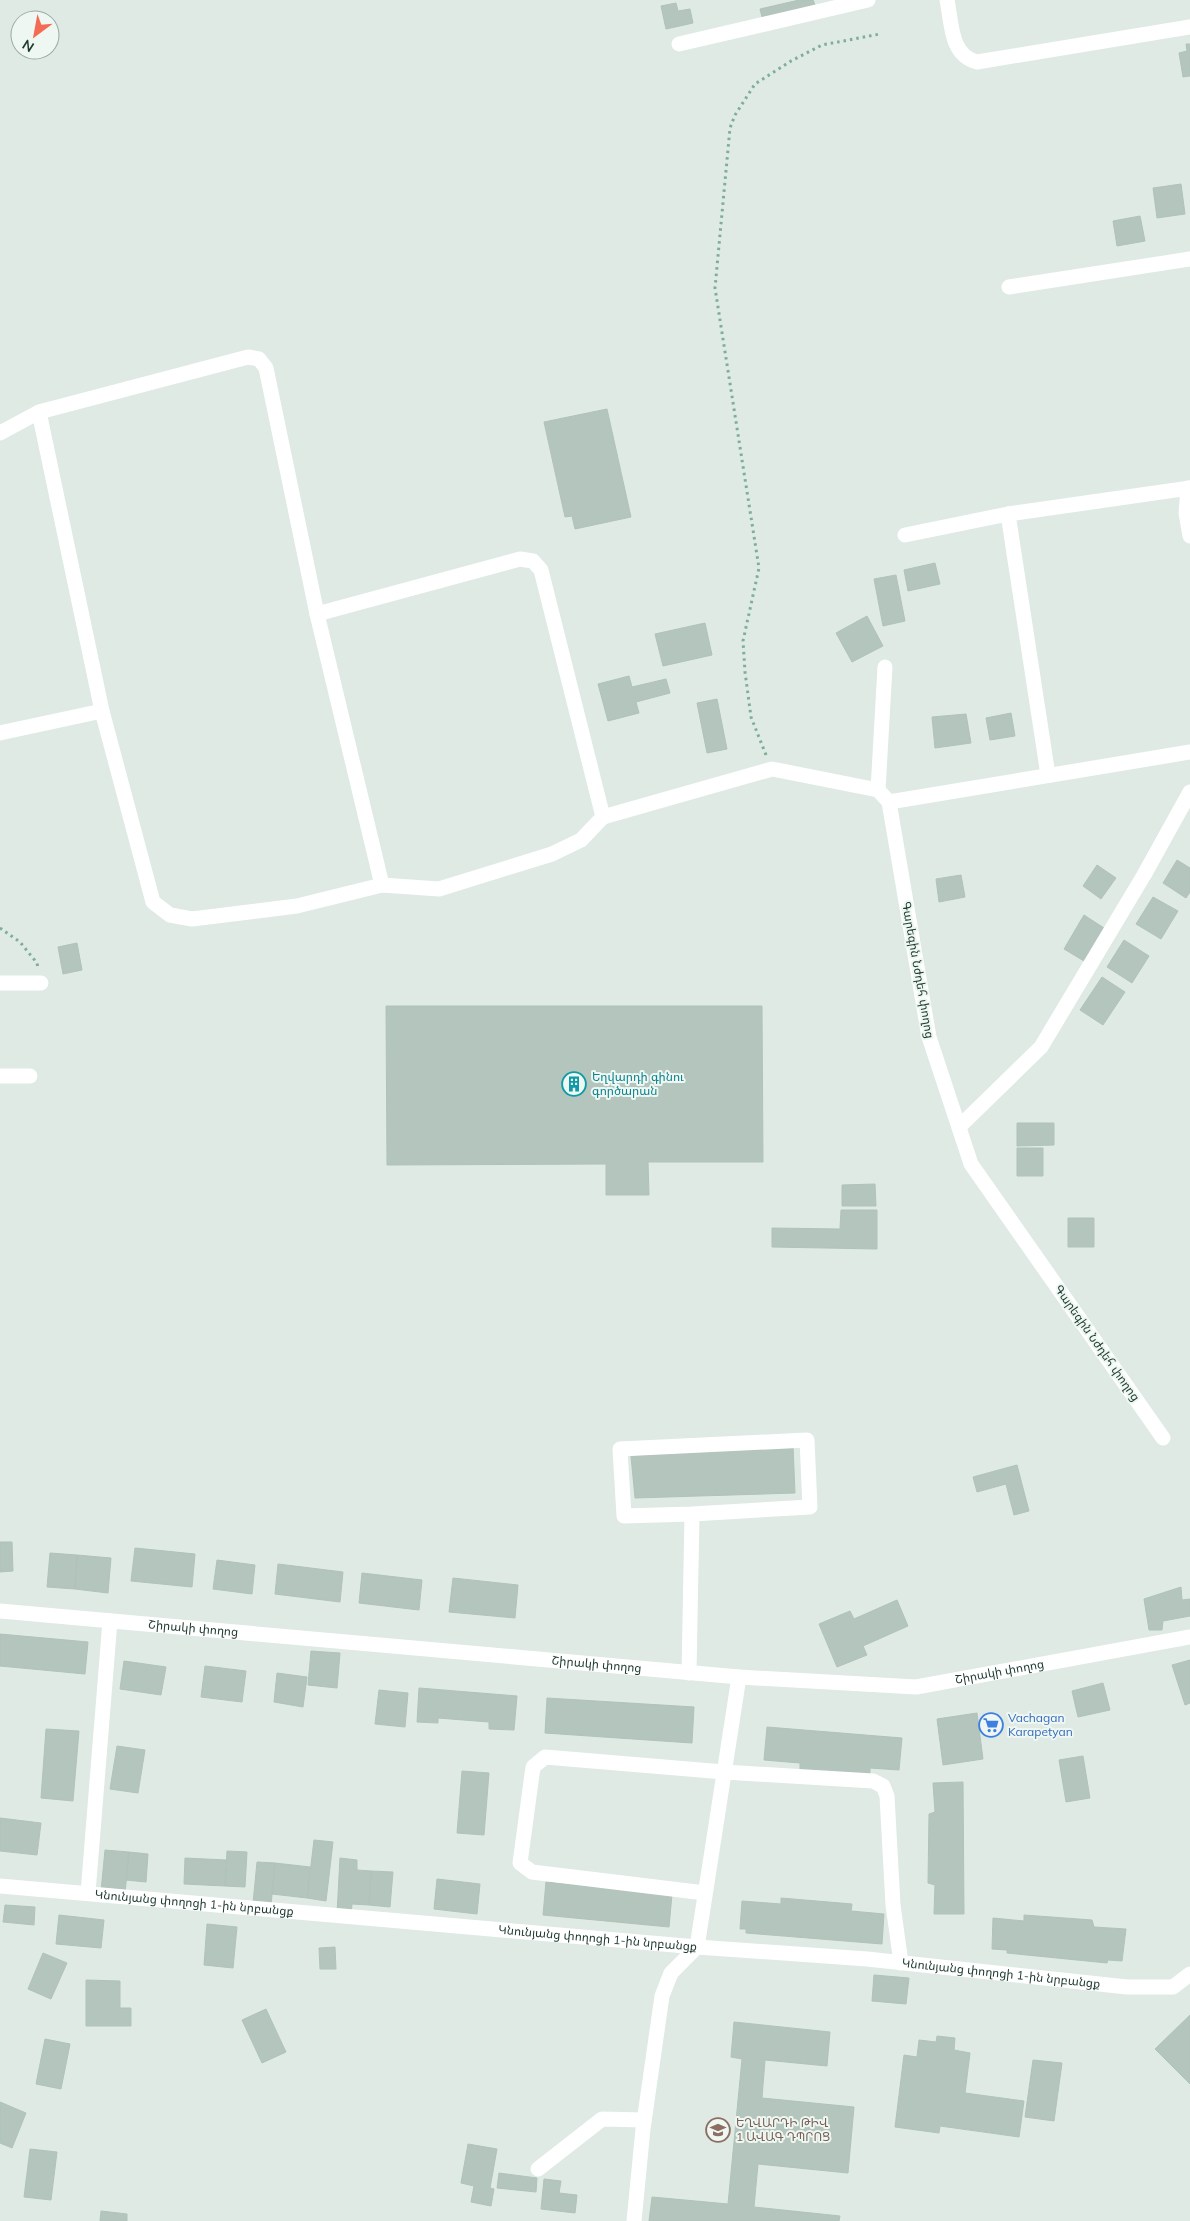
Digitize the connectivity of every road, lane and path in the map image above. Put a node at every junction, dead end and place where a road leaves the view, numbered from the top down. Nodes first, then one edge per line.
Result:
1 (868, 0) edge
2 (947, 0) edge
3 (1190, 27) edge
4 (880, 34) dead end
5 (679, 44) dead end
6 (1190, 259) edge
7 (1009, 287) dead end
8 (39, 412) junction
9 (0, 433) edge
10 (1189, 488) edge
11 (1008, 514) junction
12 (905, 534) dead end
13 (1190, 536) edge
14 (316, 614) junction
15 (885, 667) dead end
16 (102, 711) junction
17 (0, 733) edge
18 (1190, 752) edge
19 (772, 769) junction
20 (1048, 775) junction
21 (878, 790) junction
22 (1190, 792) edge
23 (890, 802) junction
24 (603, 817) junction
25 (382, 884) junction
26 (0, 928) edge
27 (0, 983) edge
28 (41, 983) joint
29 (0, 1076) edge
30 (30, 1076) dead end
31 (959, 1127) junction
32 (1163, 1438) dead end
33 (692, 1514) junction
34 (0, 1612) edge
35 (110, 1621) junction
36 (1190, 1637) edge
37 (688, 1673) junction
38 (739, 1677) junction
39 (724, 1772) junction
40 (0, 1886) edge
41 (88, 1893) junction
42 (705, 1893) junction
43 (697, 1947) junction
44 (901, 1963) junction
45 (1190, 1974) edge
46 (644, 2120) junction
47 (538, 2169) dead end
48 (634, 2221) edge

1 - 5 street
2 - 3 street
4 - 19 path
6 - 7 street
8 - 9 street
8 - 14 street
8 - 16 street
10 - 11 street
10 - 13 street
11 - 12 street
11 - 20 street
14 - 24 street
14 - 25 street
15 - 21 street
16 - 17 street
16 - 25 street
18 - 20 street
19 - 21 street
19 - 24 street
20 - 23 street
21 - 23 street
22 - 31 street
23 - 31 street, Գարեգին Նժդեհ փողոց
24 - 25 street
26 - 28 path
27 - 28 street
29 - 30 street
31 - 32 street, Գարեգին Նժդեհ փողոց
33 - 33 street
33 - 37 street
34 - 35 street, Շիրակի փողոց
35 - 37 street, Շիրակի փողոց
35 - 41 street
36 - 38 street, Շիրակի փողոց
37 - 38 street, Շիրակի փողոց
38 - 39 street
39 - 42 street
39 - 42 street
39 - 44 street
40 - 41 street, Կնունյանց փողոցի 1-ին նրբանցք
41 - 43 street, Կնունյանց փողոցի 1-ին նրբանցք
42 - 43 street
43 - 44 street, Կնունյանց փողոցի 1-ին նրբանցք
43 - 46 street
44 - 45 street, Կնունյանց փողոցի 1-ին նրբանցք
46 - 47 street
46 - 48 street

